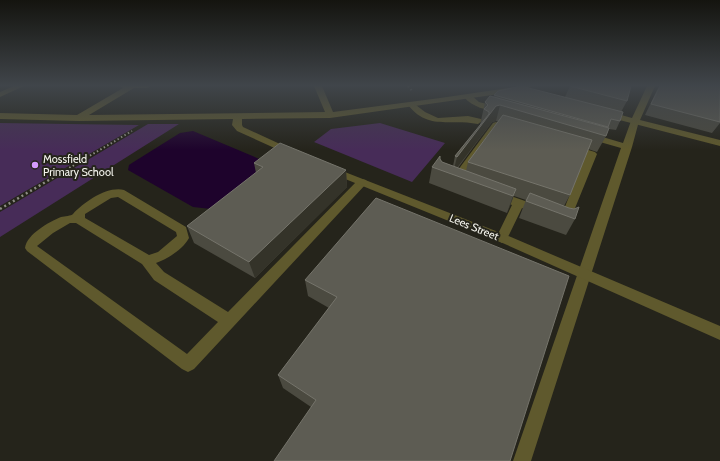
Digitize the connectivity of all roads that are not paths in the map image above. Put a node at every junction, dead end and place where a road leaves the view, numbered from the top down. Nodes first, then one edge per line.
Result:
1 (96, 108) edge
2 (327, 108) edge
3 (391, 108) edge
4 (415, 108) edge
5 (489, 108) edge
6 (641, 108) edge
7 (506, 112) edge
8 (600, 112) edge
9 (330, 115) junction
10 (0, 116) edge
11 (238, 117) junction
12 (79, 118) junction
13 (478, 121) dead end
14 (635, 121) junction
15 (581, 134) edge
16 (720, 143) edge
17 (627, 147) junction
18 (298, 155) edge
19 (319, 164) edge
20 (443, 175) edge
21 (456, 180) junction
22 (362, 182) junction
23 (519, 203) junction
24 (80, 220) junction
25 (502, 238) junction
26 (147, 260) junction
27 (584, 274) junction
28 (229, 321) junction
29 (720, 333) edge
30 (522, 461) edge

1 - 12 street
2 - 9 street
3 - 9 street
4 - 13 street
5 - 7 street
6 - 14 street
8 - 14 street
9 - 11 street
10 - 12 street
11 - 12 street
11 - 18 street
14 - 16 street
14 - 17 street
15 - 17 street
17 - 27 street
19 - 22 street, Lees Street
20 - 21 street
21 - 23 street
21 - 23 street
22 - 25 street, Lees Street
22 - 28 street
23 - 25 street
24 - 26 street
24 - 26 street
24 - 28 street
25 - 27 street, Lees Street
26 - 28 street
27 - 29 street, Lees Street
27 - 30 street

